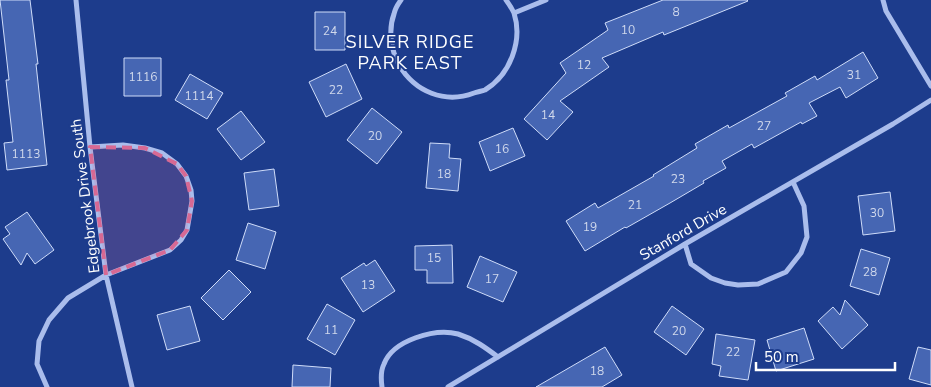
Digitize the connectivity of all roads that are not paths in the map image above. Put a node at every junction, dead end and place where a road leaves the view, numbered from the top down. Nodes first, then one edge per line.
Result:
1 (76, 0) edge
2 (401, 0) edge
3 (506, 0) edge
4 (546, 0) edge
5 (883, 0) edge
6 (514, 13) junction
7 (931, 86) edge
8 (931, 100) edge
9 (90, 147) junction
10 (793, 182) junction
11 (685, 244) junction
12 (106, 275) junction
13 (498, 357) junction
14 (47, 387) edge
15 (132, 387) edge
16 (382, 387) edge
17 (448, 387) edge

1 - 9 street, Edgebrook Drive South
2 - 6 street
3 - 6 street
4 - 6 street
5 - 7 street
8 - 10 street, Stanford Drive
9 - 12 street, Edgebrook Drive South
9 - 12 street
10 - 11 street, Stanford Drive
10 - 11 street
11 - 13 street, Stanford Drive
12 - 14 street
12 - 15 street, Edgebrook Drive South
13 - 16 street
13 - 17 street, Stanford Drive

